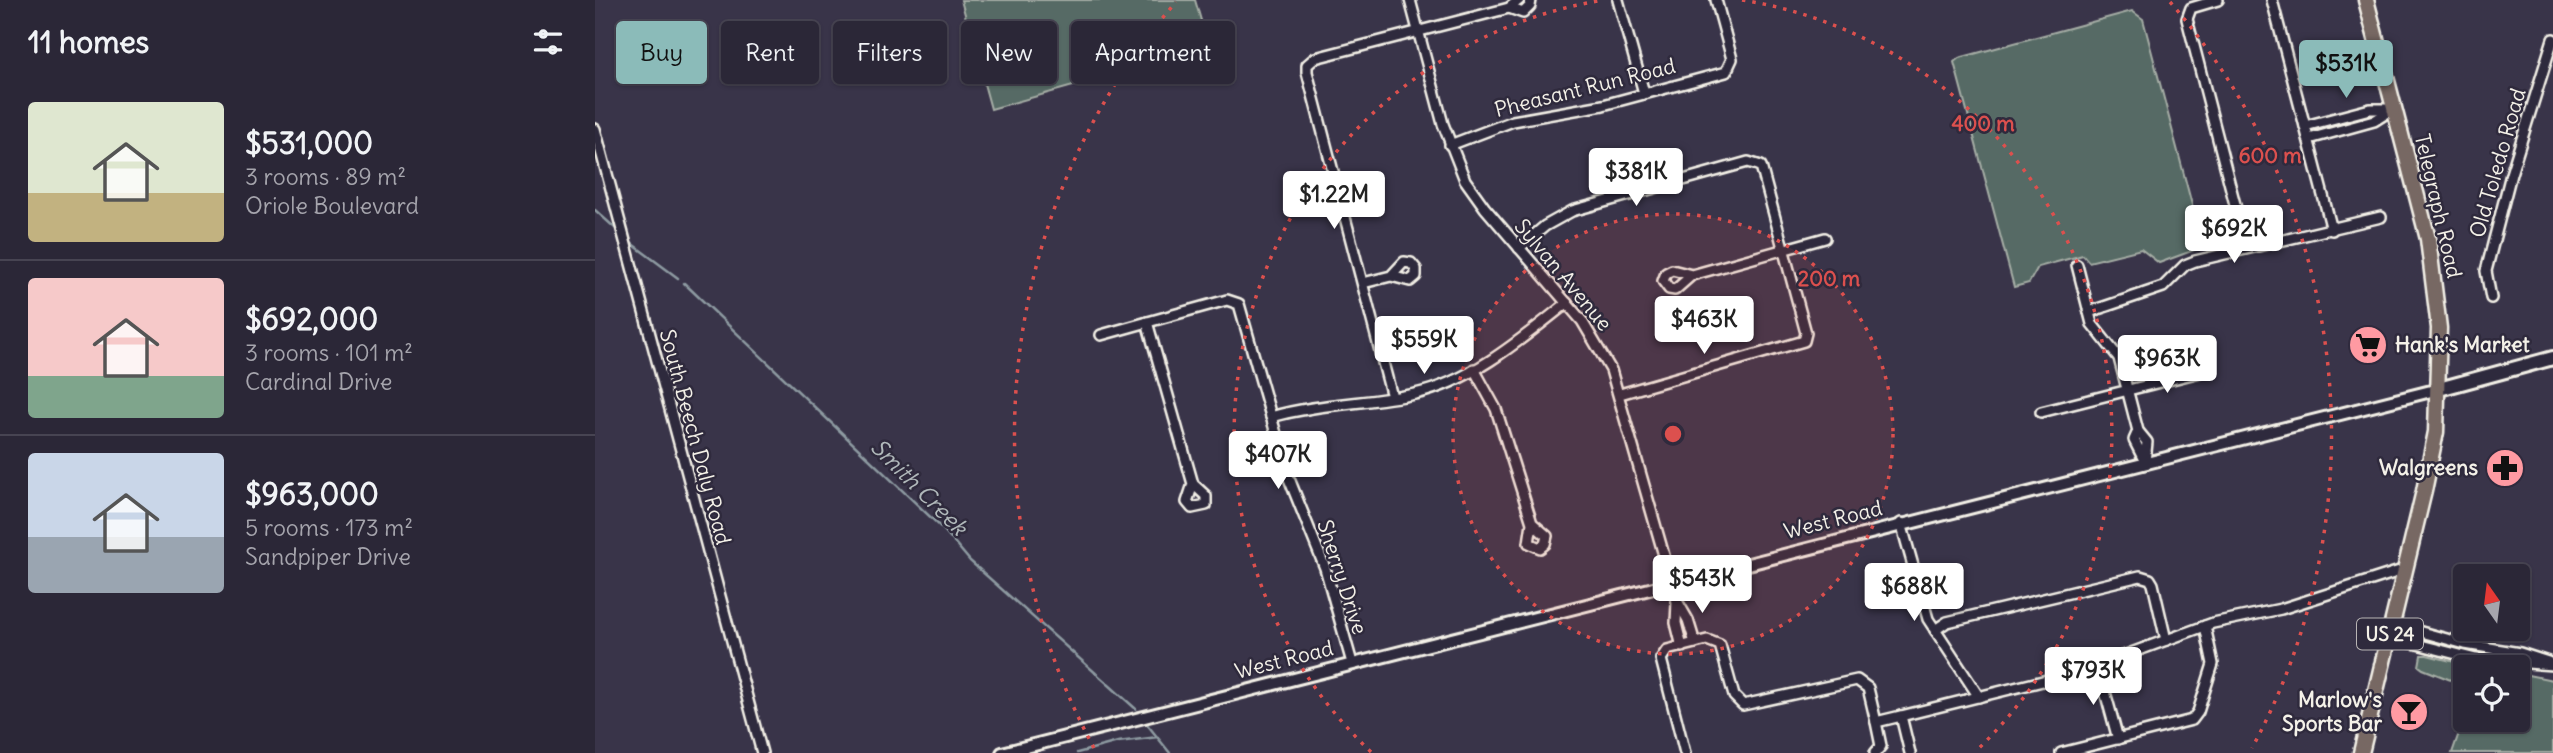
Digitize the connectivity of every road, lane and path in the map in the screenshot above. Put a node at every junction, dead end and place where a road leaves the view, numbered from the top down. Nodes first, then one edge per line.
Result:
1 (1410, 0) edge
2 (1531, 0) edge
3 (1618, 0) edge
4 (1716, 0) edge
5 (2218, 0) edge
6 (2272, 0) edge
7 (2365, 0) edge
8 (1519, 1) edge
9 (1509, 8) junction
10 (1418, 32) junction
11 (2553, 39) edge
12 (1644, 93) junction
13 (2393, 108) junction
14 (2305, 126) junction
15 (595, 130) edge
16 (2309, 139) junction
17 (1450, 145) junction
18 (2381, 217) dead end
19 (2332, 230) junction
20 (1825, 238) dead end
21 (2246, 247) junction
22 (1519, 248) junction
23 (1784, 250) junction
24 (2077, 265) dead end
25 (1692, 275) dead end
26 (1391, 276) dead end
27 (1363, 283) junction
28 (2491, 298) dead end
29 (1567, 303) junction
30 (2089, 312) junction
31 (1147, 322) junction
32 (1101, 335) dead end
33 (2553, 358) edge
34 (1474, 369) junction
35 (2200, 372) dead end
36 (2439, 388) junction
37 (2128, 390) junction
38 (1620, 394) junction
39 (1392, 397) junction
40 (2041, 412) dead end
41 (1271, 416) junction
42 (2145, 461) junction
43 (1193, 484) dead end
44 (1532, 523) dead end
45 (1901, 523) junction
46 (2406, 569) junction
47 (1672, 582) junction
48 (1677, 601) junction
49 (2205, 626) junction
50 (1935, 631) junction
51 (2391, 631) junction
52 (2166, 640) junction
53 (1695, 643) junction
54 (2465, 644) junction
55 (1682, 647) junction
56 (2462, 655) joint
57 (1352, 663) junction
58 (2530, 663) edge
59 (2553, 665) edge
60 (2098, 666) junction
61 (1979, 697) junction
62 (1901, 716) junction
63 (1876, 722) junction
64 (2118, 739) junction
65 (762, 753) edge
66 (1002, 753) edge
67 (1685, 753) edge
68 (1875, 753) edge
69 (1910, 753) edge
70 (2061, 753) edge
71 (2361, 753) edge

1 - 10 street, Sylvan Avenue
2 - 9 street
3 - 12 street
4 - 12 street, Pheasant Run Road
5 - 21 street
6 - 14 street
7 - 13 main road, Telegraph Road / US 24
8 - 9 street
9 - 10 street
10 - 17 street, Sylvan Avenue
10 - 27 street
11 - 28 street, Old Toledo Road
12 - 17 street, Pheasant Run Road
13 - 14 street
13 - 16 street
13 - 36 main road, Telegraph Road / US 24
14 - 16 street
15 - 65 street, South Beech Daly Road
16 - 19 street
17 - 22 street, Sylvan Avenue
18 - 19 street
19 - 21 street
20 - 23 street
21 - 30 street
22 - 23 street
22 - 29 street, Sylvan Avenue
23 - 25 street
23 - 38 street
24 - 30 street
26 - 27 street
27 - 39 street
29 - 34 street
29 - 38 street, Sylvan Avenue
30 - 37 street
31 - 32 street
31 - 41 street, Sherry Drive
31 - 43 street
33 - 36 main road, West Road
34 - 39 street
34 - 44 street
35 - 37 street
36 - 42 street, West Road
36 - 46 main road, Telegraph Road / US 24
37 - 40 street
37 - 42 street
38 - 47 street, Sylvan Avenue
39 - 41 street
41 - 57 street, Sherry Drive
42 - 45 street, West Road
45 - 47 street, West Road
45 - 50 street
46 - 49 street
46 - 51 main road, Telegraph Road / US 24
47 - 48 street, Sylvan Avenue
47 - 57 street, West Road
48 - 53 street
48 - 55 street
49 - 52 street
49 - 64 street
50 - 52 street
50 - 61 street
51 - 54 street
51 - 56 street
51 - 71 main road, Telegraph Road / US 24
52 - 60 street
53 - 55 street
53 - 63 street
54 - 56 street
54 - 59 street
55 - 67 street
57 - 66 street, West Road
58 - 59 street
60 - 61 street
60 - 64 street
61 - 62 street
62 - 63 street
62 - 69 street
63 - 68 street
64 - 70 street

